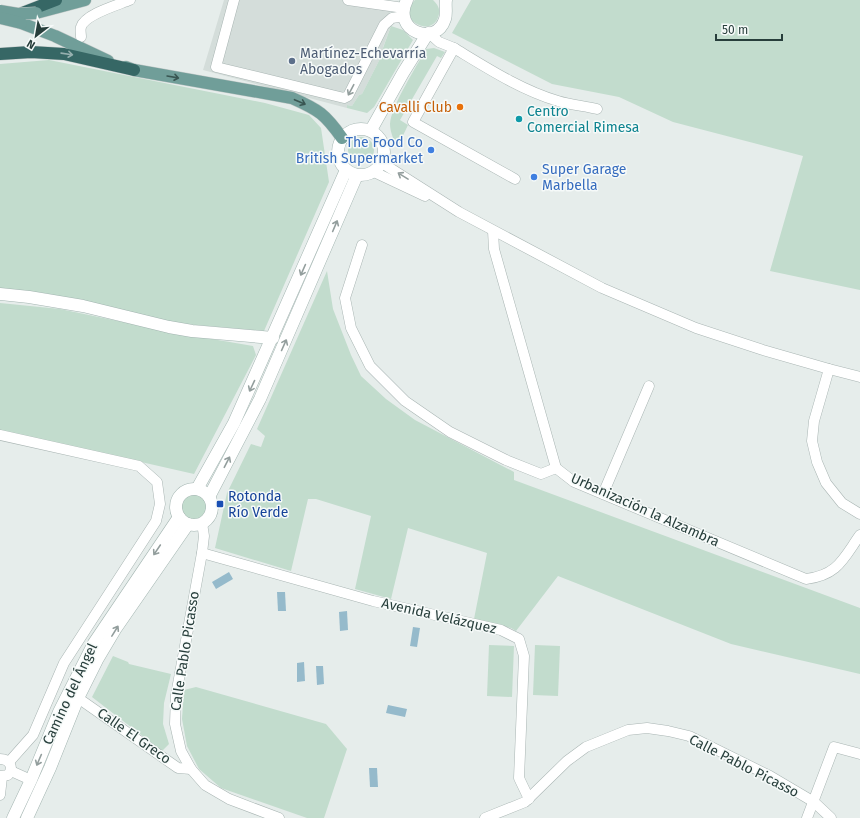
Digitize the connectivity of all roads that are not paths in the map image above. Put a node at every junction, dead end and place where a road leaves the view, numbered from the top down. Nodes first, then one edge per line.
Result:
1 (56, 0) edge
2 (85, 0) edge
3 (130, 0) edge
4 (234, 0) edge
5 (348, 0) edge
6 (444, 2) edge
7 (405, 8) edge
8 (39, 10) junction
9 (0, 11) edge
10 (0, 17) edge
11 (0, 24) edge
12 (412, 30) junction
13 (430, 33) junction
14 (81, 37) dead end
15 (450, 46) junction
16 (0, 54) edge
17 (412, 58) junction
18 (134, 70) junction
19 (598, 109) dead end
20 (371, 130) junction
21 (342, 138) junction
22 (378, 167) junction
23 (352, 173) junction
24 (515, 179) dead end
25 (494, 231) junction
26 (362, 245) dead end
27 (0, 294) edge
28 (273, 338) junction
29 (829, 369) junction
30 (860, 377) edge
31 (649, 386) dead end
32 (0, 435) edge
33 (556, 468) junction
34 (197, 489) junction
35 (603, 494) junction
36 (209, 497) junction
37 (860, 514) edge
38 (183, 521) junction
39 (202, 524) junction
40 (860, 535) edge
41 (202, 552) junction
42 (78, 698) junction
43 (860, 754) edge
44 (7, 764) edge
45 (191, 770) junction
46 (1, 777) edge
47 (31, 780) junction
48 (0, 795) edge
49 (528, 799) junction
50 (814, 802) junction
51 (13, 818) edge
52 (27, 818) edge
53 (279, 818) edge
54 (485, 818) edge
55 (807, 818) edge
56 (831, 818) edge

1 - 8 highway
2 - 8 main road
3 - 14 street
7 -> 4 street
5 - 7 street
6 - 13 street
7 - 12 street
8 - 9 main road, bridge
8 - 11 highway
10 - 18 main road, bridge
12 - 13 street
12 - 17 street
13 - 15 street
13 - 17 street
15 - 19 street
15 - 24 street
16 -> 18 highway
17 - 20 street
18 -> 21 main road
20 - 21 street
20 - 22 street
21 - 23 street
22 - 23 street
22 - 25 street
23 -> 28 street
36 -> 23 street
25 - 29 street
25 - 33 street, Urbanización la Alzambra
26 - 33 street
27 - 28 street
28 -> 34 street
29 - 30 street
29 - 37 street
31 - 35 street
32 - 44 street
33 - 35 street, Urbanización la Alzambra
34 - 36 street
34 - 38 street
35 - 40 street, Urbanización la Alzambra
36 - 39 street
38 - 39 street
42 -> 38 street, Camino del Ángel
38 -> 47 street, Camino del Ángel
39 - 41 street, Calle Pablo Picasso
41 - 45 street, Calle Pablo Picasso
41 - 49 street, Avenida Velázquez
42 - 45 street, Calle El Greco
42 - 52 street, Camino del Ángel
43 - 50 street
44 - 46 street
44 - 47 street
45 - 53 street, Calle Pablo Picasso
46 - 48 street
47 - 51 street, Camino del Ángel
49 - 50 street, Calle Pablo Picasso
49 - 54 street, Calle Pablo Picasso
50 - 55 street
50 - 56 street, Calle Pablo Picasso

